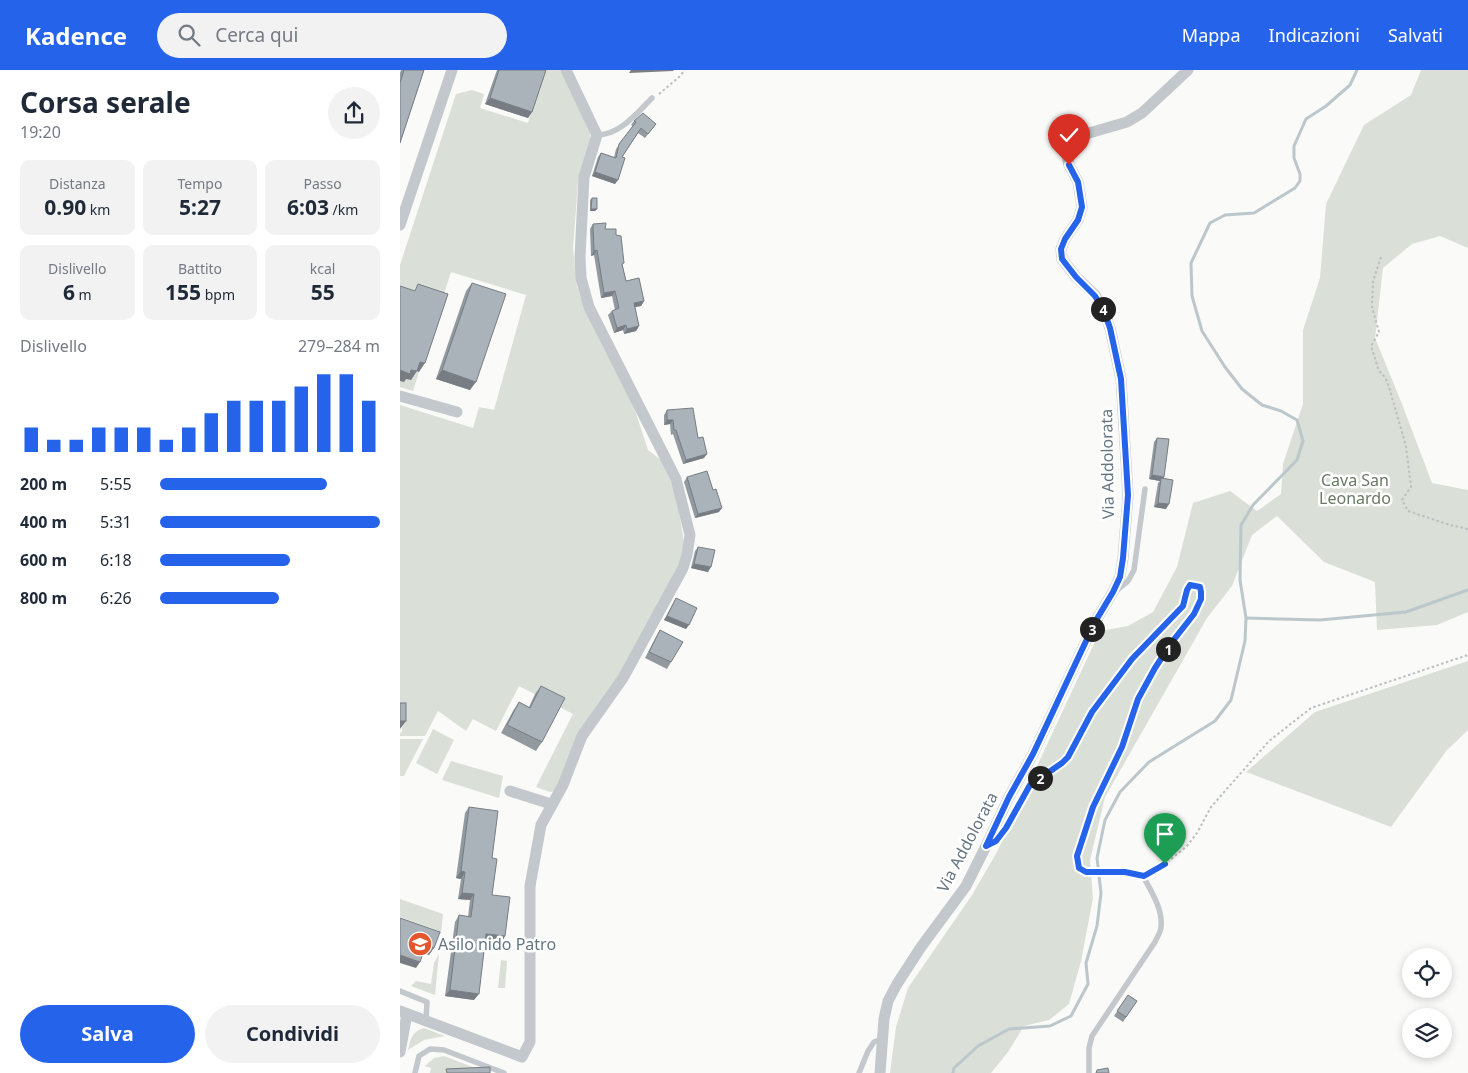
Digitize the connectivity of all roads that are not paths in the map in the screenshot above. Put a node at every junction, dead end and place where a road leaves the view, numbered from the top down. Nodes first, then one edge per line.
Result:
1 (451, 70) edge
2 (566, 70) edge
3 (1188, 70) edge
4 (652, 98) road end
5 (597, 135) junction
6 (405, 195) edge
7 (400, 225) edge
8 (400, 396) edge
9 (457, 412) dead end
10 (1145, 489) dead end
11 (1113, 592) junction
12 (510, 791) dead end
13 (552, 804) junction
14 (1144, 876) road end
15 (400, 991) edge
16 (404, 1012) edge
17 (426, 1021) junction
18 (882, 1039) junction
19 (400, 1052) edge
20 (415, 1073) edge
21 (504, 1073) edge
22 (859, 1073) edge
23 (880, 1073) edge
24 (1089, 1073) edge

1 - 6 street
2 - 5 street
3 - 11 street, Via Addolorata
4 - 5 lane
5 - 13 street
6 - 7 street
8 - 9 street
10 - 11 lane
11 - 18 street, Via Addolorata
12 - 13 street
13 - 17 street
14 - 24 lane
15 - 17 lane
16 - 17 street
16 - 19 street
18 - 22 lane
18 - 23 street, Via Addolorata
20 - 21 lane

